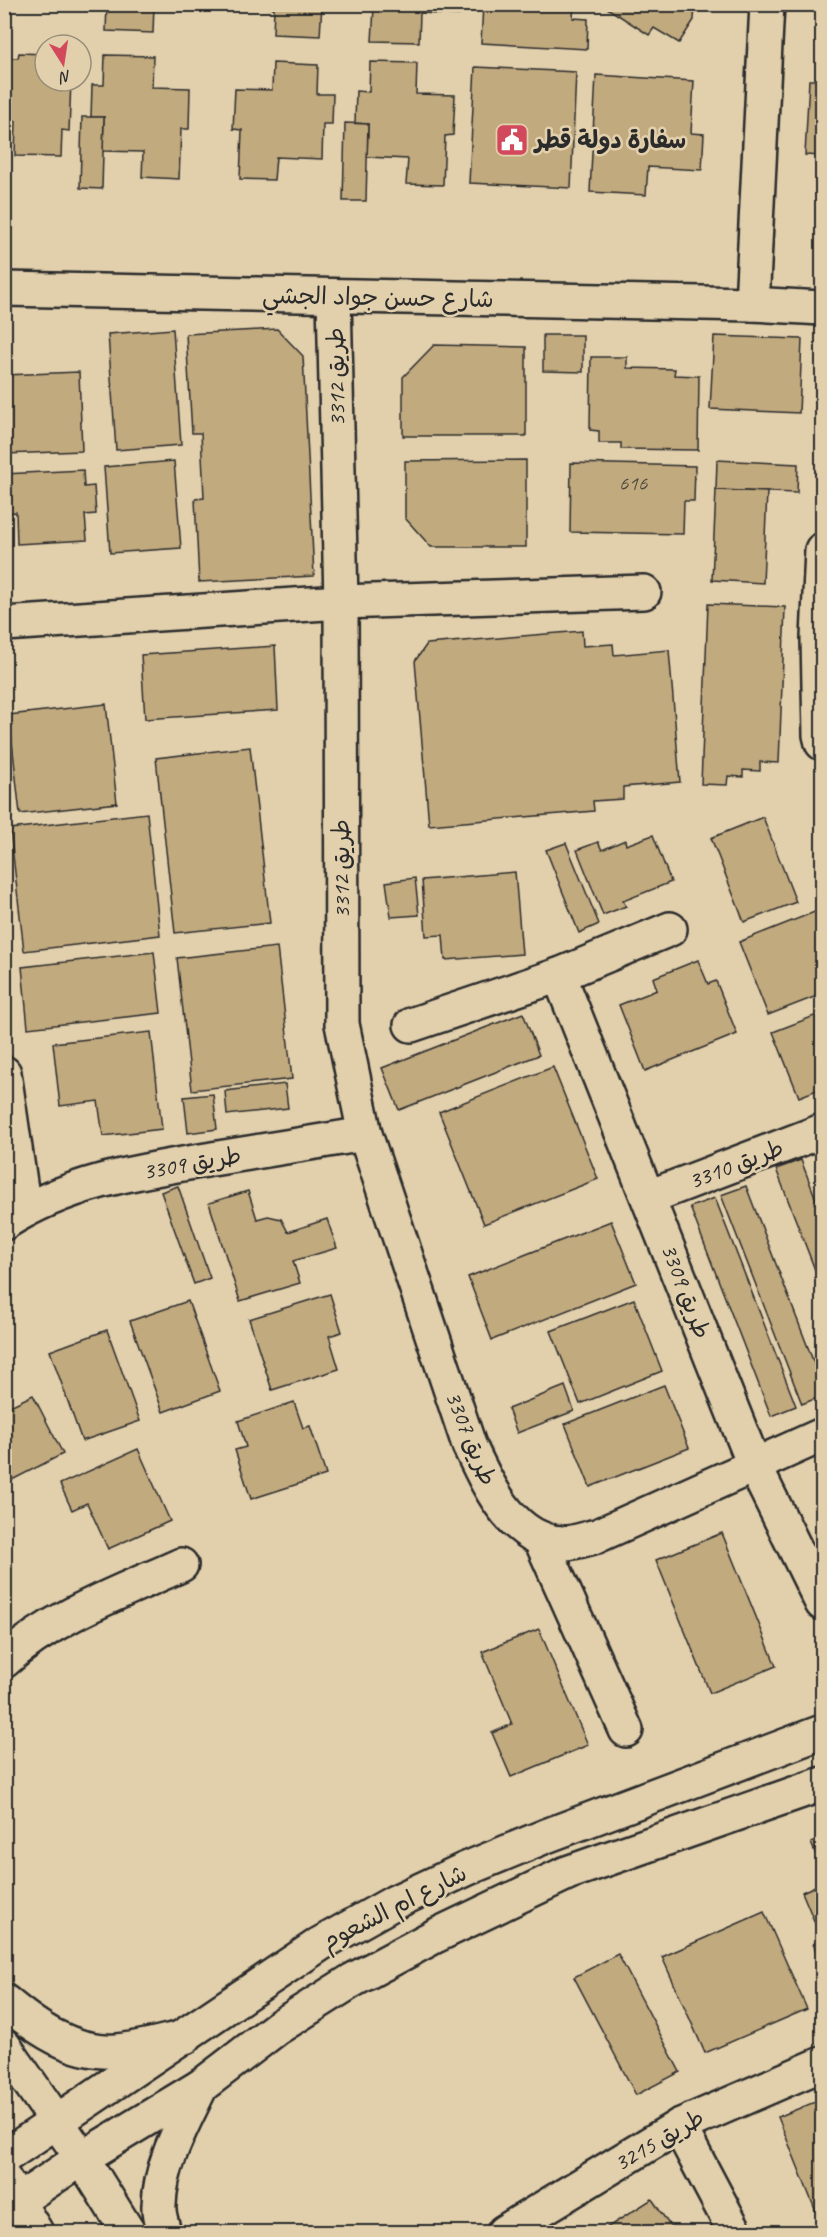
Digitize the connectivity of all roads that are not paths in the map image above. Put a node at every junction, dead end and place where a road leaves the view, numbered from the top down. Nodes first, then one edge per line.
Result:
1 (767, 4) edge
2 (4, 289) edge
3 (334, 297) junction
4 (752, 304) junction
5 (822, 308) edge
6 (822, 550) edge
7 (644, 592) dead end
8 (341, 602) junction
9 (4, 624) edge
10 (820, 638) edge
11 (822, 743) edge
12 (670, 929) dead end
13 (559, 975) junction
14 (411, 1025) dead end
15 (4, 1073) edge
16 (822, 1131) edge
17 (365, 1134) junction
18 (649, 1197) junction
19 (14, 1216) edge
20 (822, 1435) edge
21 (755, 1467) junction
22 (540, 1538) junction
23 (181, 1565) dead end
24 (822, 1603) edge
25 (10, 1643) edge
26 (626, 1730) dead end
27 (822, 1732) edge
28 (822, 1784) edge
29 (4, 2001) edge
30 (185, 2037) junction
31 (4, 2046) edge
32 (822, 2064) edge
33 (201, 2086) junction
34 (57, 2123) junction
35 (679, 2126) junction
36 (4, 2157) edge
37 (82, 2158) junction
38 (11, 2190) edge
39 (36, 2232) edge
40 (128, 2232) edge
41 (164, 2232) edge
42 (504, 2232) edge
43 (735, 2232) edge

1 - 4 street
2 - 3 street, شارع حسن جواد الجشي
3 - 4 street, شارع حسن جواد الجشي
3 - 8 street, طريق 3312
4 - 5 street, شارع حسن جواد الجشي
6 - 10 street
7 - 8 street
8 - 9 street
8 - 17 street, طريق 3312
10 - 11 street
12 - 13 street
13 - 14 street
13 - 18 street, طريق 3309
15 - 19 street, طريق 3309
16 - 18 street, طريق 3310
17 - 19 street, طريق 3309
17 - 22 street, طريق 3307
18 - 21 street, طريق 3309
20 - 21 street, طريق 3307
21 - 22 street, طريق 3307
21 - 24 street, طريق 3309
22 - 26 street
23 - 25 street
27 - 30 street, شارع ام الشعوم
28 - 33 street, شارع ام الشعوم
29 - 30 street
30 - 34 street, شارع ام الشعوم
31 - 34 street
32 - 35 street, طريق 3215
33 - 37 street, شارع ام الشعوم
33 - 41 street
34 - 36 street, شارع ام الشعوم
34 - 37 street
35 - 42 street, طريق 3215
35 - 43 street
37 - 38 street, شارع ام الشعوم
37 - 40 street
38 - 39 street

